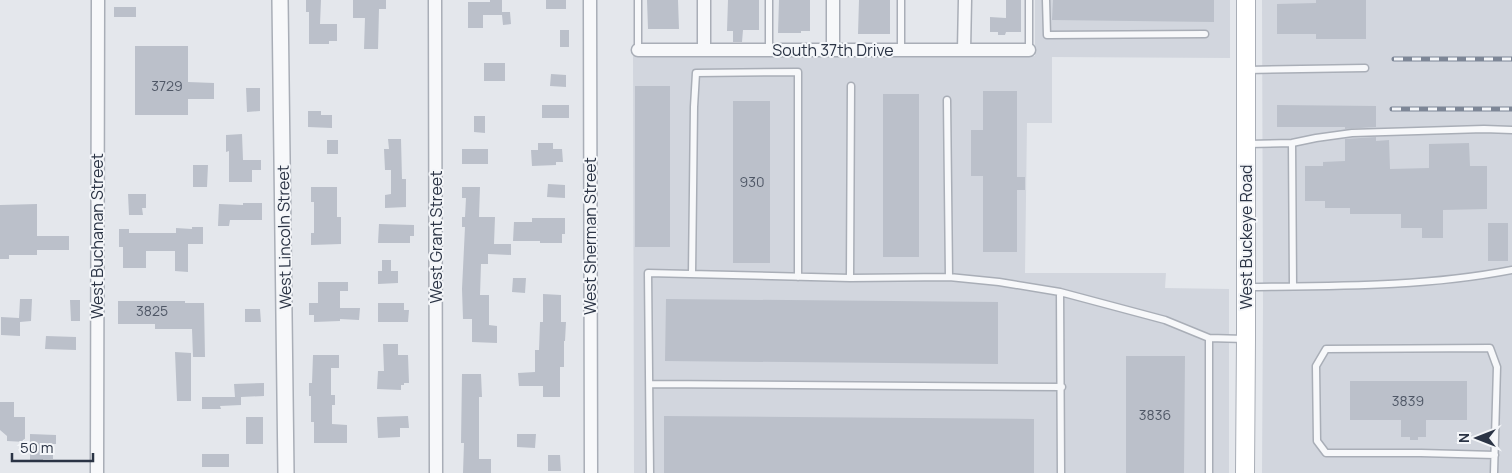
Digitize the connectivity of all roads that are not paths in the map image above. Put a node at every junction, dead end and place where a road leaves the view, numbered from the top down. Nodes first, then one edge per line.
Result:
1 (98, 0) edge
2 (280, 0) edge
3 (435, 0) edge
4 (590, 0) edge
5 (638, 0) edge
6 (704, 0) edge
7 (769, 0) edge
8 (833, 0) edge
9 (900, 0) edge
10 (965, 0) edge
11 (1029, 0) edge
12 (1046, 0) edge
13 (1246, 0) edge
14 (1205, 34) dead end
15 (833, 49) junction
16 (638, 50) joint
17 (704, 50) junction
18 (769, 50) junction
19 (901, 50) junction
20 (964, 50) junction
21 (1029, 50) joint
22 (1365, 68) dead end
23 (1246, 70) junction
24 (852, 86) dead end
25 (947, 100) dead end
26 (1512, 130) edge
27 (1292, 143) junction
28 (1246, 144) junction
29 (1512, 270) edge
30 (692, 274) junction
31 (798, 277) junction
32 (949, 277) junction
33 (850, 278) junction
34 (1292, 286) junction
35 (1246, 287) junction
36 (1060, 292) junction
37 (1209, 338) junction
38 (1246, 339) junction
39 (650, 384) junction
40 (1062, 387) junction
41 (1495, 455) junction
42 (97, 473) edge
43 (286, 473) edge
44 (436, 473) edge
45 (591, 473) edge
46 (650, 473) edge
47 (1061, 473) edge
48 (1209, 473) edge
49 (1245, 473) edge
50 (1494, 473) edge

1 - 42 street, West Buchanan Street
2 - 43 street, West Lincoln Street
3 - 44 street, West Grant Street
4 - 45 street, West Sherman Street
5 - 16 lane
6 - 17 street
7 - 18 lane
8 - 15 street
9 - 19 lane
10 - 20 street
11 - 21 lane
12 - 14 lane
13 - 23 main road, West Buckeye Road
15 - 18 street, South 37th Drive
15 - 19 street, South 37th Drive
16 - 17 street, South 37th Drive
17 - 18 street, South 37th Drive
19 - 20 street, South 37th Drive
20 - 21 street, South 37th Drive
22 - 23 lane
23 - 28 main road, West Buckeye Road
24 - 33 lane
25 - 32 lane
26 - 27 lane
27 - 28 lane
27 - 34 lane
28 - 35 main road, West Buckeye Road
29 - 34 lane
30 - 31 lane
30 - 31 lane
30 - 39 lane
31 - 33 lane
32 - 33 lane
32 - 36 lane
34 - 35 lane
35 - 38 main road, West Buckeye Road
36 - 37 lane
36 - 40 lane
37 - 38 lane
37 - 48 lane
38 - 49 main road, West Buckeye Road
39 - 40 lane
39 - 46 lane
40 - 47 lane
41 - 41 lane
41 - 50 lane

